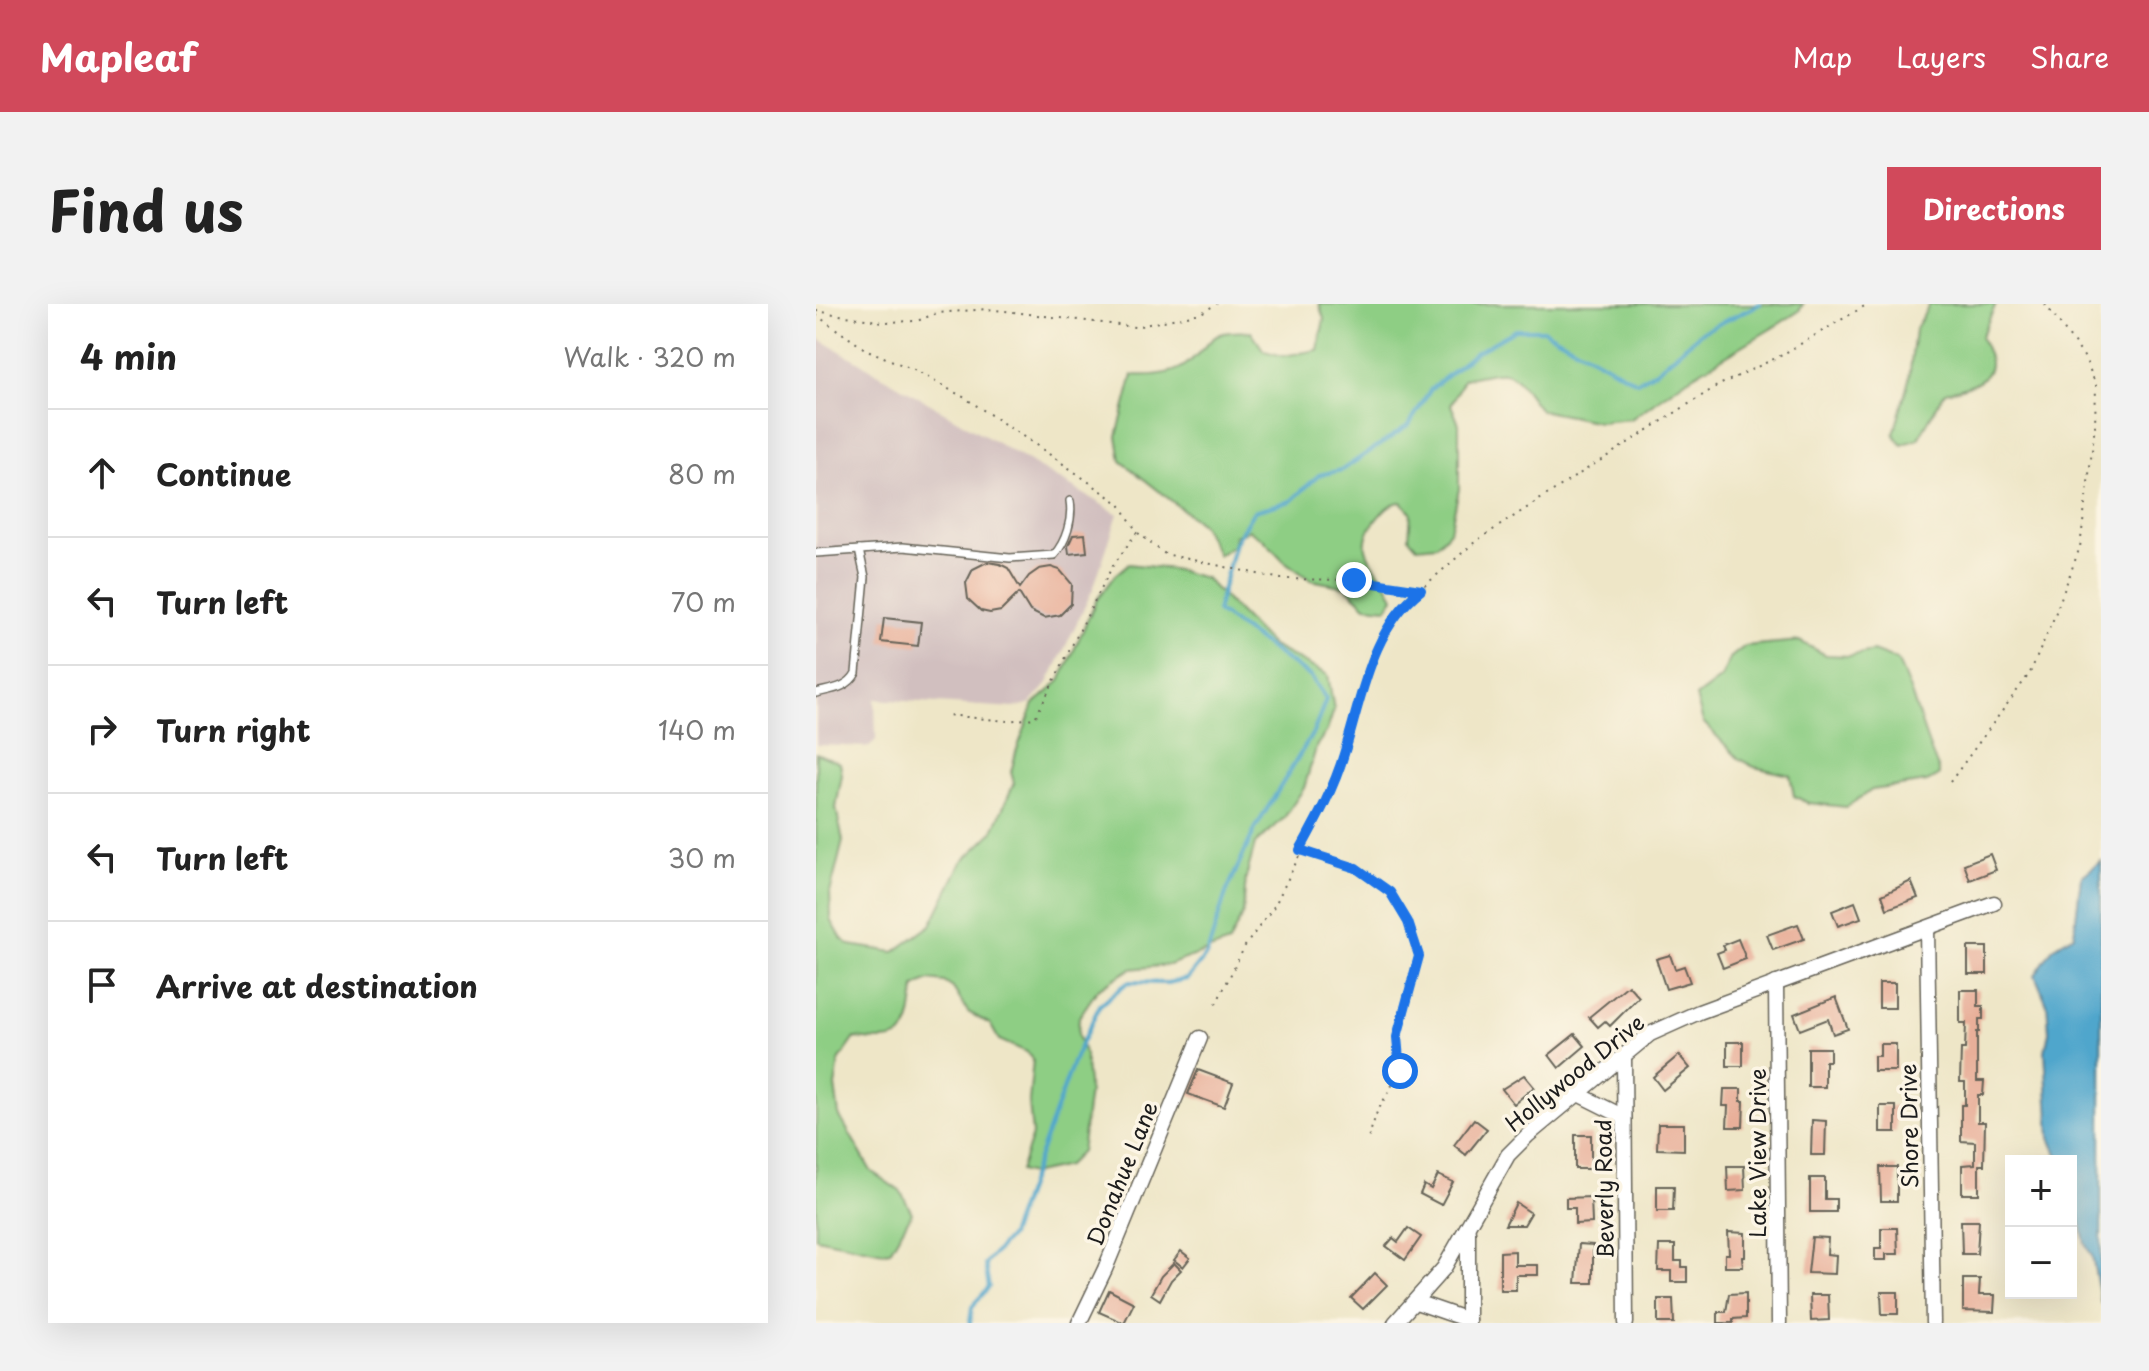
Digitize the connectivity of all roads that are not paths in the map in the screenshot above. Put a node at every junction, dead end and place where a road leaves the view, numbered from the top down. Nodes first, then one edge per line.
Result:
1 (1070, 501) dead end
2 (859, 550) junction
3 (816, 553) edge
4 (816, 693) edge
5 (1994, 903) dead end
6 (1927, 928) junction
7 (1776, 983) junction
8 (1200, 1038) dead end
9 (1624, 1055) junction
10 (1578, 1094) junction
11 (1624, 1117) junction
12 (1468, 1227) junction
13 (1416, 1302) junction
14 (1468, 1321) edge
15 (1079, 1323) edge
16 (1395, 1323) edge
17 (1626, 1323) edge
18 (1779, 1323) edge
19 (1933, 1323) edge

1 - 2 lane
2 - 3 lane
2 - 4 lane
5 - 6 street, Hollywood Drive
6 - 7 street, Hollywood Drive
6 - 19 street, Shore Drive
7 - 9 street, Hollywood Drive
7 - 18 street, Lake View Drive
8 - 15 street, Donahue Lane
9 - 10 street, Hollywood Drive
9 - 11 street, Beverly Road
10 - 11 street
10 - 12 street, Hollywood Drive
11 - 17 street, Beverly Road
12 - 13 street, Hollywood Drive
12 - 14 street
13 - 14 street
13 - 16 street, Hollywood Drive

